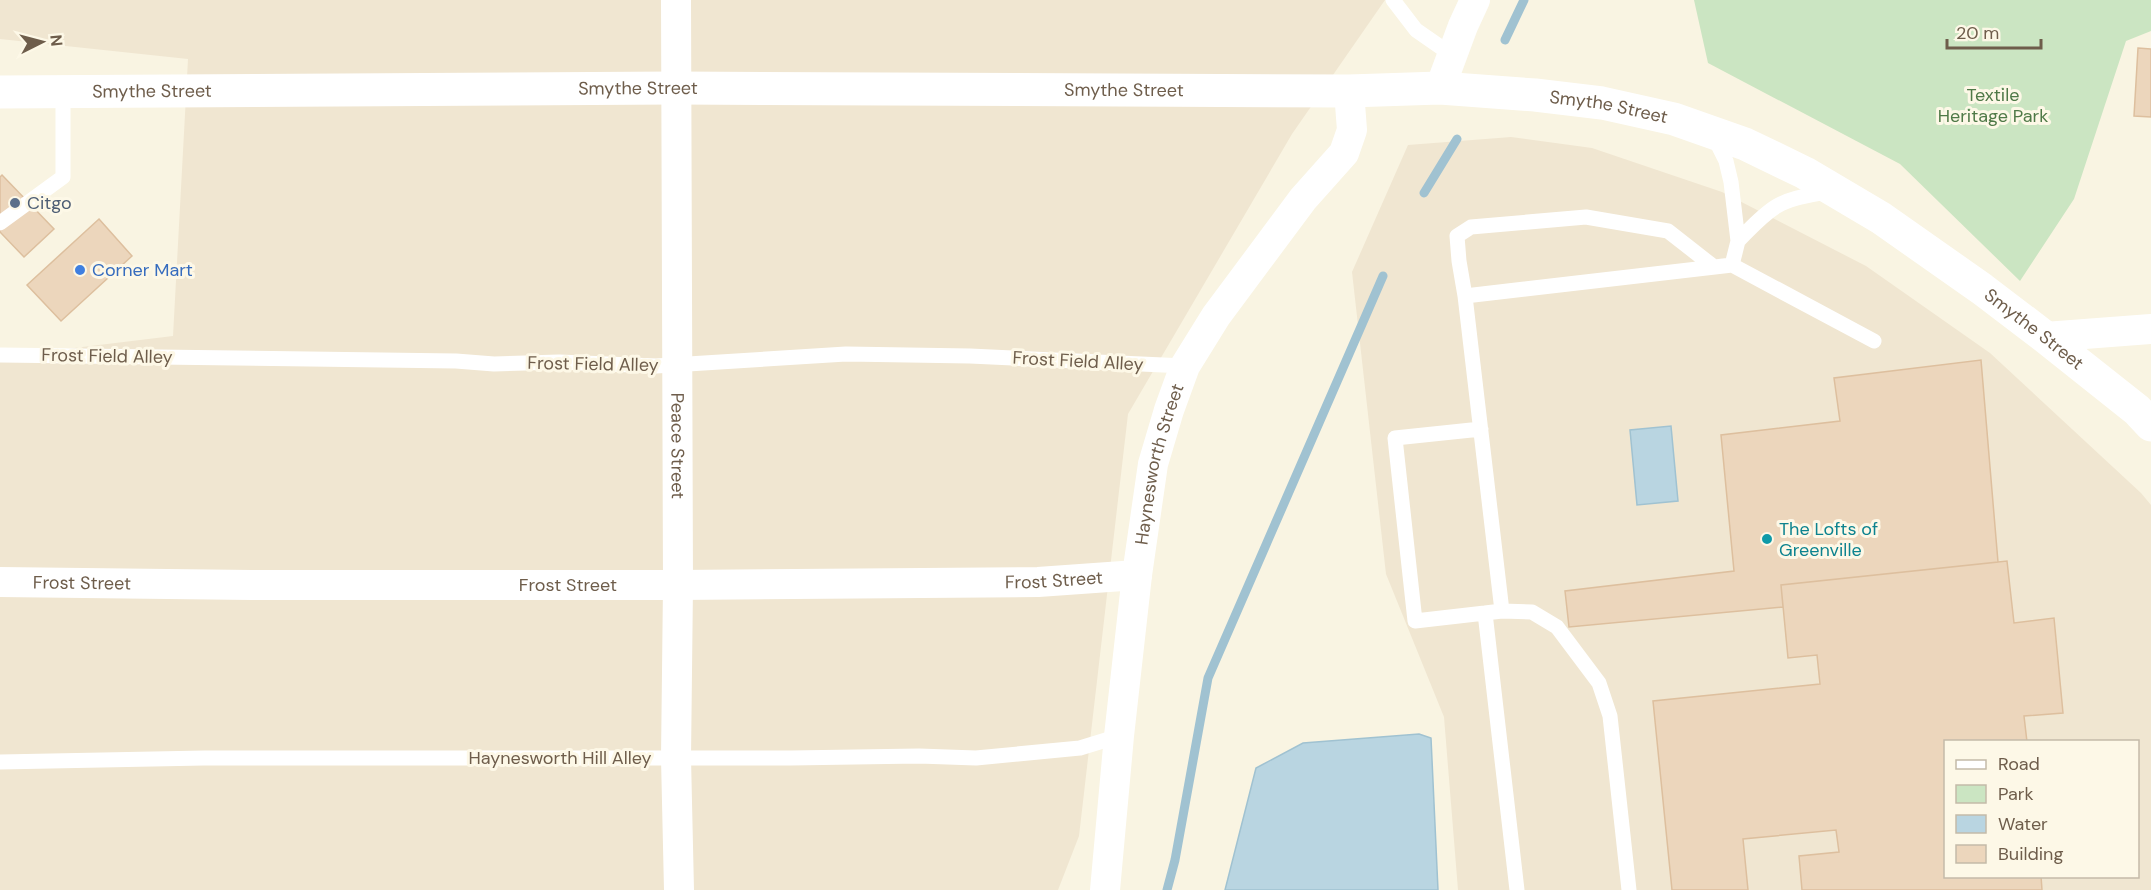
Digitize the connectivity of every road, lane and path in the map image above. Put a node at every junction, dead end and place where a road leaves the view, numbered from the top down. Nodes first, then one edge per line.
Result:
1 (676, 0) edge
2 (1393, 0) edge
3 (1475, 0) edge
4 (1452, 55) junction
5 (676, 88) junction
6 (1440, 88) junction
7 (1349, 91) junction
8 (0, 92) edge
9 (63, 92) junction
10 (1712, 132) junction
11 (1834, 190) junction
12 (0, 223) edge
13 (1738, 240) junction
14 (1732, 265) junction
15 (1714, 267) junction
16 (1465, 296) junction
17 (2151, 329) edge
18 (2045, 337) junction
19 (1874, 341) dead end
20 (0, 355) edge
21 (678, 365) junction
22 (1185, 366) junction
23 (2151, 425) edge
24 (1481, 429) junction
25 (1137, 575) junction
26 (0, 582) edge
27 (678, 585) junction
28 (1502, 611) junction
29 (1485, 613) junction
30 (1119, 736) junction
31 (676, 758) junction
32 (0, 762) edge
33 (679, 890) edge
34 (1105, 890) edge
35 (1517, 890) edge
36 (1629, 890) edge

1 - 5 street, Peace Street
2 - 4 lane
3 - 4 street
4 - 6 street
5 - 7 street, Smythe Street
5 - 9 street, Smythe Street
5 - 21 street, Peace Street
6 - 7 street, Smythe Street
6 - 10 street, Smythe Street
7 - 22 street, Haynesworth Street
8 - 9 street, Smythe Street
9 - 12 lane
10 - 11 street, Smythe Street
10 - 13 lane
11 - 13 lane
11 - 18 street, Smythe Street
13 - 14 lane
14 - 15 lane
14 - 19 lane
15 - 16 lane
15 - 16 lane
16 - 24 lane
17 - 18 street
18 - 23 street, Smythe Street
20 - 21 lane, Frost Field Alley
21 - 22 lane, Frost Field Alley
21 - 27 street, Peace Street
22 - 25 street, Haynesworth Street
24 - 28 lane
24 - 29 lane
25 - 27 street, Frost Street
25 - 30 street, Haynesworth Street
26 - 27 street, Frost Street
27 - 31 street, Peace Street
28 - 29 lane
28 - 36 lane
29 - 35 lane
30 - 31 lane, Haynesworth Hill Alley
30 - 34 street, Haynesworth Street
31 - 32 lane, Haynesworth Hill Alley
31 - 33 street, Peace Street

